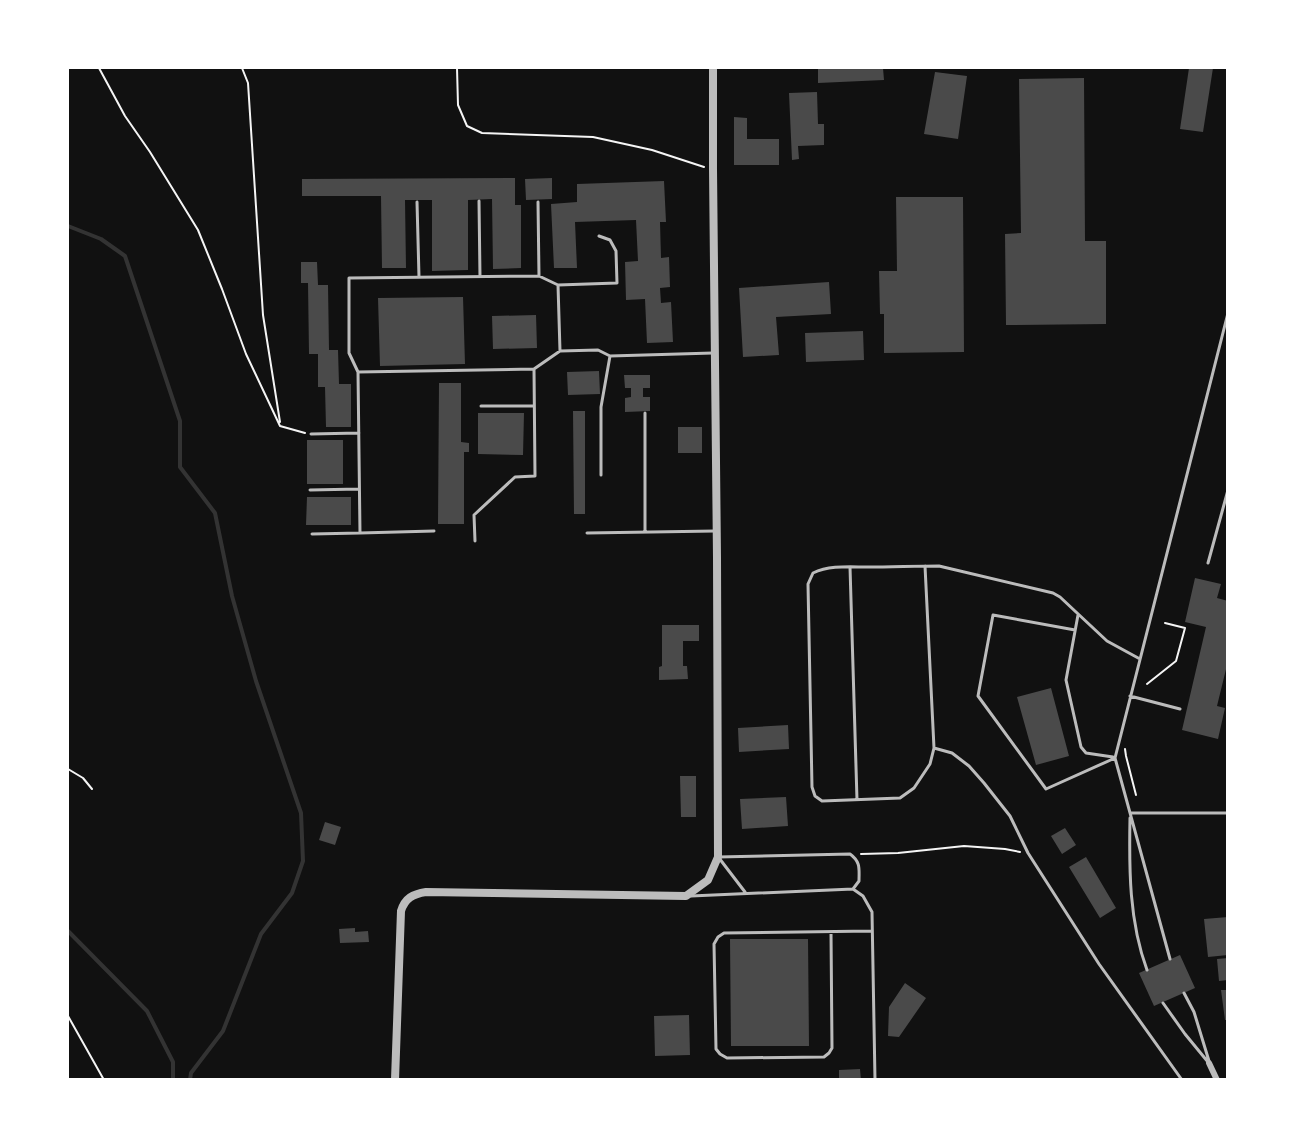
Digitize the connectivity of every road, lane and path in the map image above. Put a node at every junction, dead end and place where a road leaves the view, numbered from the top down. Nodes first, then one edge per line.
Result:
1 (99, 68) edge
2 (242, 68) edge
3 (457, 68) edge
4 (713, 68) edge
5 (713, 170) junction
6 (479, 201) dead end
7 (417, 202) dead end
8 (537, 202) dead end
9 (599, 236) dead end
10 (539, 276) junction
11 (480, 277) junction
12 (419, 278) junction
13 (558, 285) junction
14 (1227, 314) edge
15 (1226, 323) edge
16 (560, 351) junction
17 (715, 352) junction
18 (610, 356) junction
19 (534, 369) junction
20 (358, 372) junction
21 (481, 406) dead end
22 (534, 406) junction
23 (645, 413) dead end
24 (280, 426) junction
25 (359, 433) junction
26 (310, 434) joint
27 (601, 475) dead end
28 (359, 489) junction
29 (310, 490) dead end
30 (1227, 490) edge
31 (434, 531) dead end
32 (717, 531) junction
33 (645, 532) junction
34 (360, 533) junction
35 (587, 533) dead end
36 (312, 534) dead end
37 (475, 541) dead end
38 (1208, 563) dead end
39 (925, 566) junction
40 (850, 567) junction
41 (1078, 615) junction
42 (1165, 623) dead end
43 (1076, 630) junction
44 (1140, 659) junction
45 (1147, 684) dead end
46 (1131, 696) junction
47 (1180, 709) dead end
48 (1125, 743) dead end
49 (934, 748) junction
50 (1115, 758) junction
51 (68, 769) edge
52 (92, 789) dead end
53 (1136, 795) dead end
54 (857, 800) junction
55 (1130, 813) junction
56 (1227, 813) edge
57 (1028, 853) junction
58 (850, 854) junction
59 (718, 857) junction
60 (853, 889) junction
61 (745, 892) junction
62 (686, 896) junction
63 (872, 931) junction
64 (831, 932) junction
65 (1170, 959) dead end
66 (1147, 970) dead end
67 (1184, 993) dead end
68 (1162, 1003) dead end
69 (68, 1016) edge
70 (1209, 1063) junction
71 (104, 1080) edge
72 (396, 1080) edge
73 (875, 1080) edge
74 (1182, 1080) edge
75 (1217, 1080) edge

1 - 24 path
2 - 24 path
3 - 5 path
4 - 5 street
5 - 17 street
6 - 11 lane
7 - 12 lane
8 - 10 lane
9 - 13 lane
10 - 11 lane
10 - 13 lane
11 - 12 lane
12 - 20 lane
13 - 16 lane
14 - 15 lane
15 - 44 lane
16 - 18 lane
16 - 19 lane
17 - 18 lane
17 - 32 street
18 - 27 lane
19 - 20 lane
19 - 22 lane
20 - 25 lane
21 - 22 lane
22 - 37 lane
23 - 33 lane
24 - 26 path
25 - 26 lane
25 - 28 lane
28 - 29 lane
28 - 34 lane
30 - 38 lane
31 - 34 lane
32 - 33 lane
32 - 59 street
33 - 35 lane
34 - 36 lane
39 - 40 lane
39 - 41 lane
39 - 49 lane
40 - 54 lane
40 - 54 lane
41 - 43 lane
41 - 44 lane
42 - 45 path
43 - 50 lane
43 - 50 lane
44 - 46 lane
46 - 47 lane
46 - 50 lane
48 - 53 path
49 - 54 lane
49 - 57 lane
50 - 55 lane
51 - 52 path
55 - 56 lane
55 - 65 lane
55 - 66 lane
57 - 58 path
57 - 74 lane
58 - 59 lane
58 - 60 lane
59 - 61 lane
59 - 62 street
60 - 61 lane
60 - 63 lane
61 - 62 lane
62 - 72 street
63 - 64 lane
63 - 73 lane
64 - 64 lane
67 - 70 lane
68 - 70 lane
69 - 71 path
70 - 75 street

